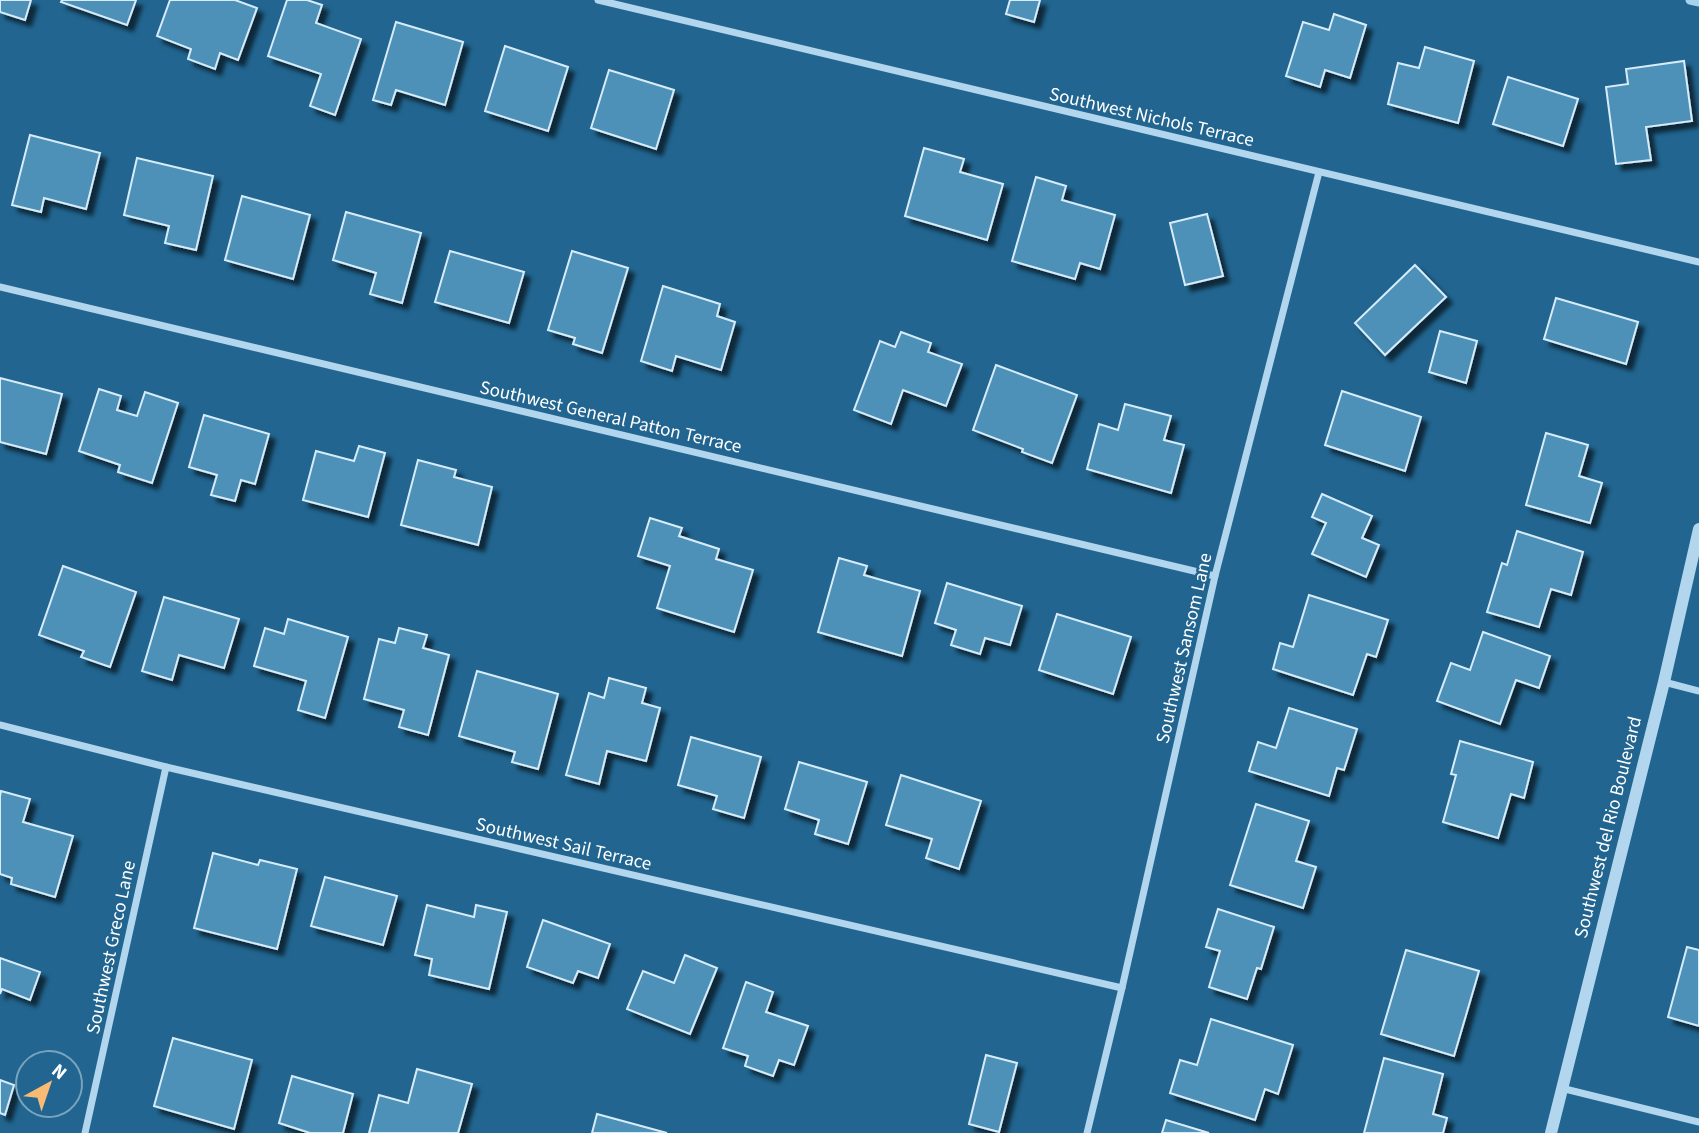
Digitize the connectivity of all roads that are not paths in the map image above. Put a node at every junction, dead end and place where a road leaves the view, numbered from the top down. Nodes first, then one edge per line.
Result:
1 (598, 0) edge
2 (1319, 172) junction
3 (1699, 262) edge
4 (0, 287) edge
5 (1699, 529) edge
6 (1215, 576) junction
7 (1664, 682) junction
8 (1699, 691) edge
9 (0, 725) edge
10 (166, 768) junction
11 (1122, 988) junction
12 (1561, 1088) junction
13 (1699, 1122) edge
14 (85, 1133) edge
15 (1087, 1133) edge
16 (1551, 1133) edge

1 - 2 street, Southwest Nichols Terrace
2 - 3 street, Southwest Nichols Terrace
2 - 6 street, Southwest Sansom Lane
4 - 6 street, Southwest General Patton Terrace
5 - 7 street, Southwest del Rio Boulevard
6 - 11 street, Southwest Sansom Lane
7 - 8 street
7 - 12 street, Southwest del Rio Boulevard
9 - 10 street, Southwest Sail Terrace
10 - 11 street, Southwest Sail Terrace
10 - 14 street, Southwest Greco Lane
11 - 15 street, Southwest Sansom Lane
12 - 13 street
12 - 16 street, Southwest del Rio Boulevard

